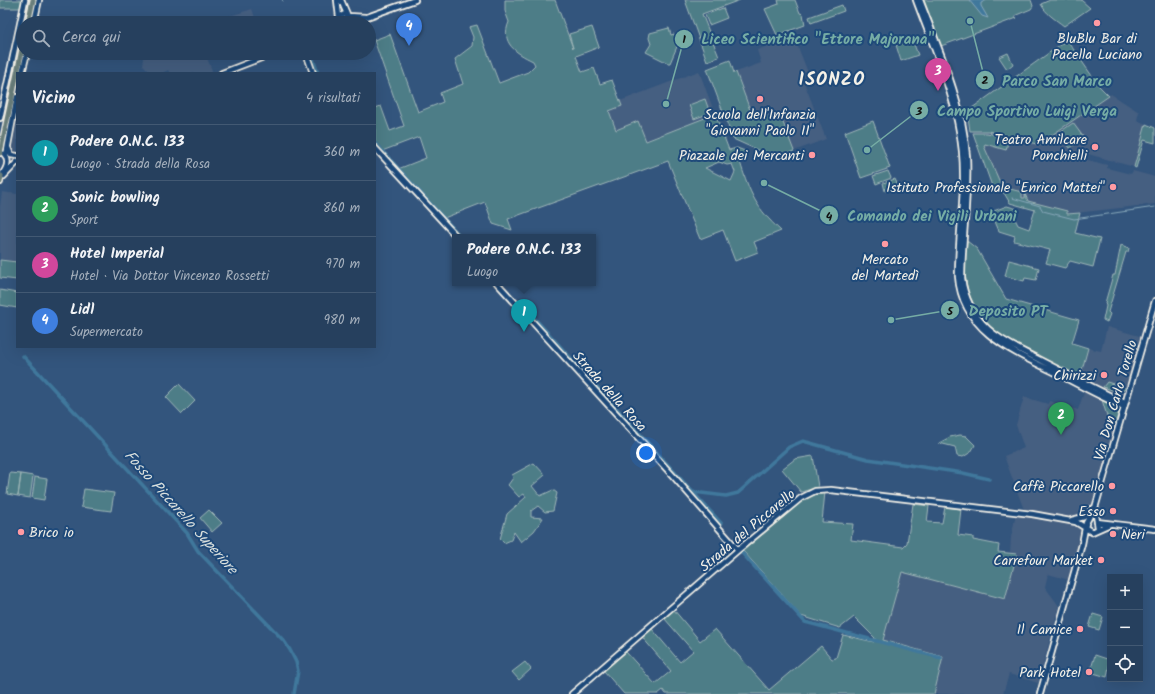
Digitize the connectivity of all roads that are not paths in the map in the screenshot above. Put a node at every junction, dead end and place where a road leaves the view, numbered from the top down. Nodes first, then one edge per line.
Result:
1 (25, 0) edge
2 (33, 0) edge
3 (39, 0) edge
4 (337, 0) edge
5 (341, 0) edge
6 (415, 0) edge
7 (916, 0) edge
8 (920, 0) edge
9 (348, 15) junction
10 (22, 16) edge
11 (30, 16) edge
12 (36, 16) edge
13 (339, 16) edge
14 (342, 16) edge
15 (371, 16) joint
16 (16, 42) edge
17 (20, 60) edge
18 (25, 60) edge
19 (256, 60) edge
20 (308, 60) edge
21 (17, 72) edge
22 (22, 72) edge
23 (225, 72) edge
24 (313, 72) edge
25 (16, 78) edge
26 (16, 102) edge
27 (957, 112) junction
28 (0, 118) edge
29 (7, 146) junction
30 (376, 149) edge
31 (0, 153) edge
32 (6, 157) junction
33 (16, 157) edge
34 (16, 157) edge
35 (16, 162) edge
36 (16, 163) edge
37 (6, 167) junction
38 (1, 176) edge
39 (0, 182) edge
40 (454, 234) edge
41 (501, 286) edge
42 (1155, 301) edge
43 (1129, 392) junction
44 (1117, 401) junction
45 (1125, 405) junction
46 (1122, 416) junction
47 (1096, 505) junction
48 (1088, 520) junction
49 (1076, 521) junction
50 (1097, 521) junction
51 (1108, 523) junction
52 (1114, 523) junction
53 (1085, 527) junction
54 (1098, 528) junction
55 (1155, 529) edge
56 (1092, 532) junction
57 (1084, 538) junction
58 (1082, 544) junction
59 (738, 550) junction
60 (572, 694) edge
61 (1040, 694) edge

1 - 10 street
2 - 11 main road
3 - 12 street
4 - 13 street
5 - 9 street
6 - 15 street
7 - 27 street
8 - 27 street
9 - 14 street
9 - 15 street
16 - 28 street
17 - 21 main road
18 - 22 street
19 - 23 street
20 - 24 street
25 - 31 main road
26 - 29 street
27 - 44 street
29 - 32 street
29 - 33 street
30 - 40 street
31 - 32 street
32 - 34 street
32 - 37 street
35 - 37 street
36 - 39 street
37 - 38 street
38 - 39 main road
41 - 59 street, Strada della Rosa
42 - 43 street, Via Don Carlo Torello
43 - 44 street
43 - 45 street, Via Don Carlo Torello
44 - 45 street
44 - 46 street
45 - 46 street, Via Don Carlo Torello
46 - 47 street, Via Don Carlo Torello
47 - 48 street, Via Don Carlo Torello
47 - 49 street
47 - 50 street, Via Don Carlo Torello
47 - 51 street
48 - 49 street, Strada del Piccarello
48 - 50 street
48 - 53 street
49 - 53 street, Strada del Piccarello
49 - 57 street
49 - 59 street, Strada del Piccarello
50 - 51 street
50 - 54 street
51 - 52 street
52 - 54 street
52 - 55 street
53 - 56 street
53 - 57 street
54 - 56 street
56 - 58 street
57 - 58 street
58 - 61 street
59 - 60 street, Strada del Piccarello

